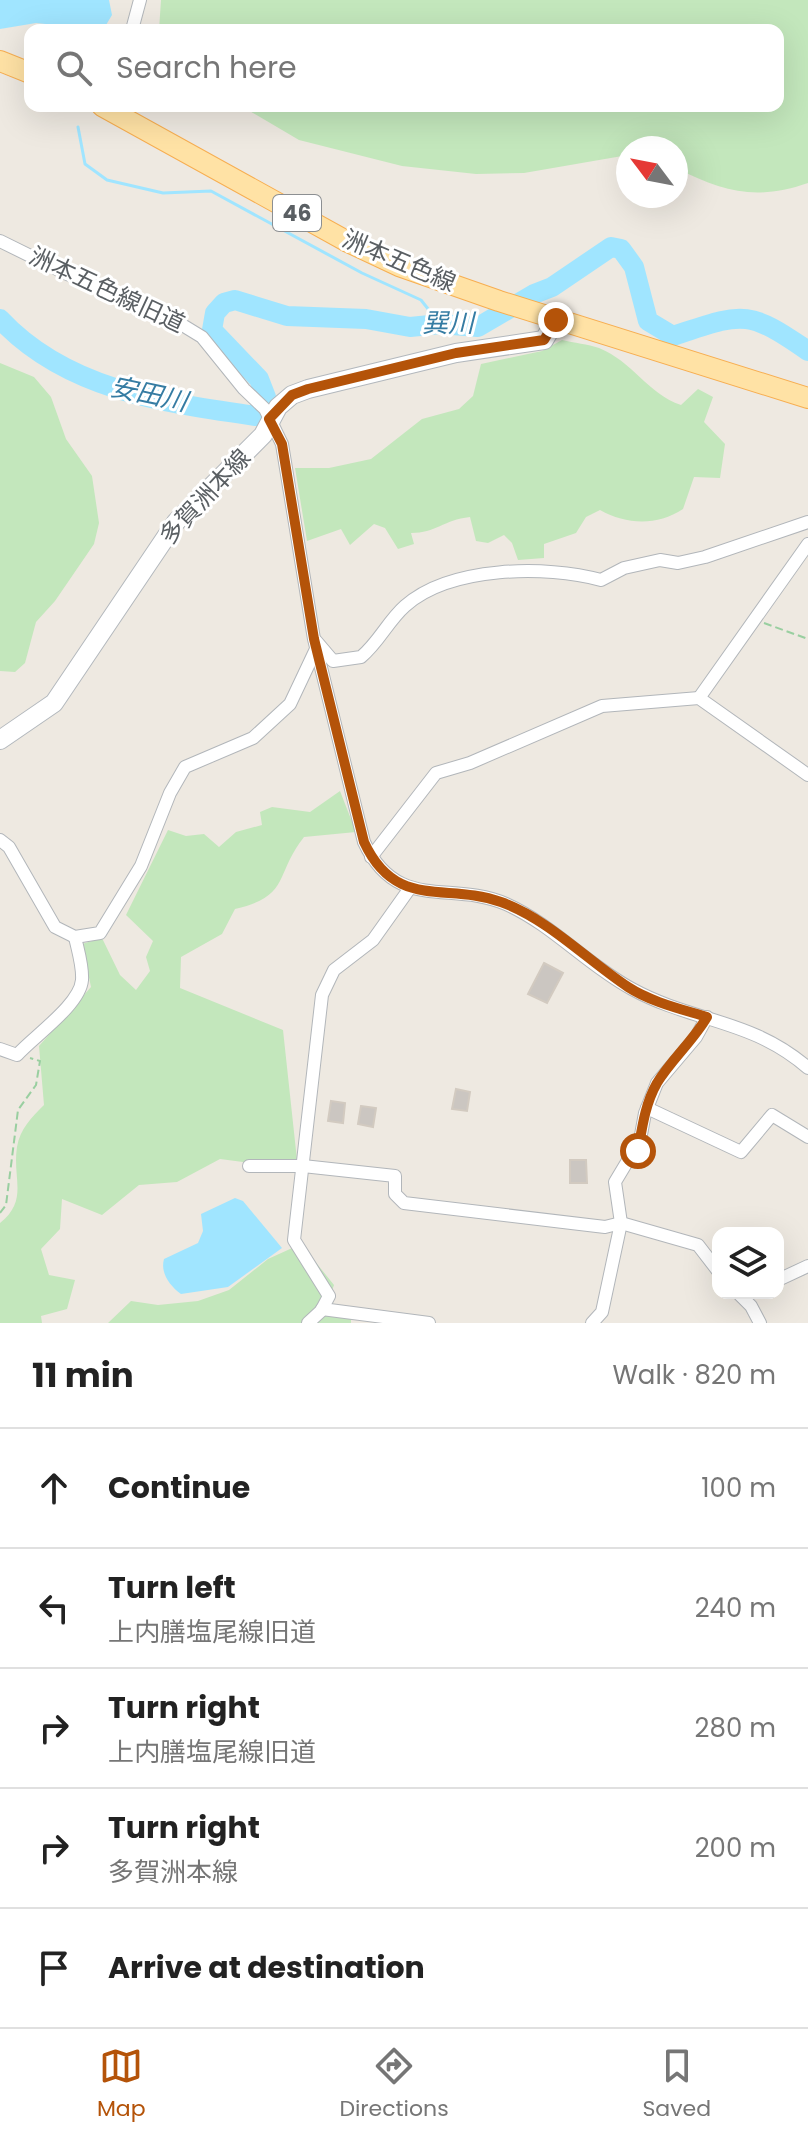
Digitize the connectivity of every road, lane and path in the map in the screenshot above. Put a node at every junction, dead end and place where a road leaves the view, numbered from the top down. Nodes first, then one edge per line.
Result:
1 (140, 0) edge
2 (134, 24) edge
3 (0, 61) edge
4 (24, 71) edge
5 (127, 113) edge
6 (0, 241) edge
7 (556, 320) junction
8 (808, 398) edge
9 (267, 414) junction
10 (808, 522) edge
11 (808, 544) edge
12 (755, 620) junction
13 (808, 639) edge
14 (315, 644) junction
15 (699, 698) junction
16 (0, 740) edge
17 (808, 775) edge
18 (0, 840) edge
19 (371, 857) junction
20 (410, 888) junction
21 (75, 937) junction
22 (707, 1017) junction
23 (0, 1049) edge
24 (17, 1055) junction
25 (808, 1068) edge
26 (647, 1108) junction
27 (808, 1137) edge
28 (249, 1166) dead end
29 (303, 1166) junction
30 (0, 1213) edge
31 (621, 1223) junction
32 (712, 1263) edge
33 (808, 1266) edge
34 (784, 1277) edge
35 (748, 1299) edge
36 (322, 1309) junction
37 (308, 1323) edge
38 (429, 1323) edge
39 (592, 1323) edge
40 (760, 1323) edge

1 - 2 street
3 - 4 main road
5 - 7 main road, 洲本五色線 / 46
6 - 9 street, 洲本五色線旧道
7 - 8 main road, 洲本五色線 / 46
7 - 9 main road, 多賀洲本線
9 - 14 street
9 - 16 main road, 多賀洲本線
10 - 14 street
11 - 12 street
12 - 13 path
12 - 15 street
14 - 19 street
14 - 21 street
15 - 17 street
15 - 19 street
18 - 21 street
19 - 20 street
20 - 22 street
20 - 29 street
21 - 24 street
22 - 25 street
22 - 26 street
23 - 24 street
24 - 30 path
26 - 27 street
26 - 31 street
28 - 29 street
29 - 31 street
29 - 36 street
31 - 32 street
31 - 39 street
33 - 34 street
35 - 40 street
36 - 37 street
36 - 38 street

